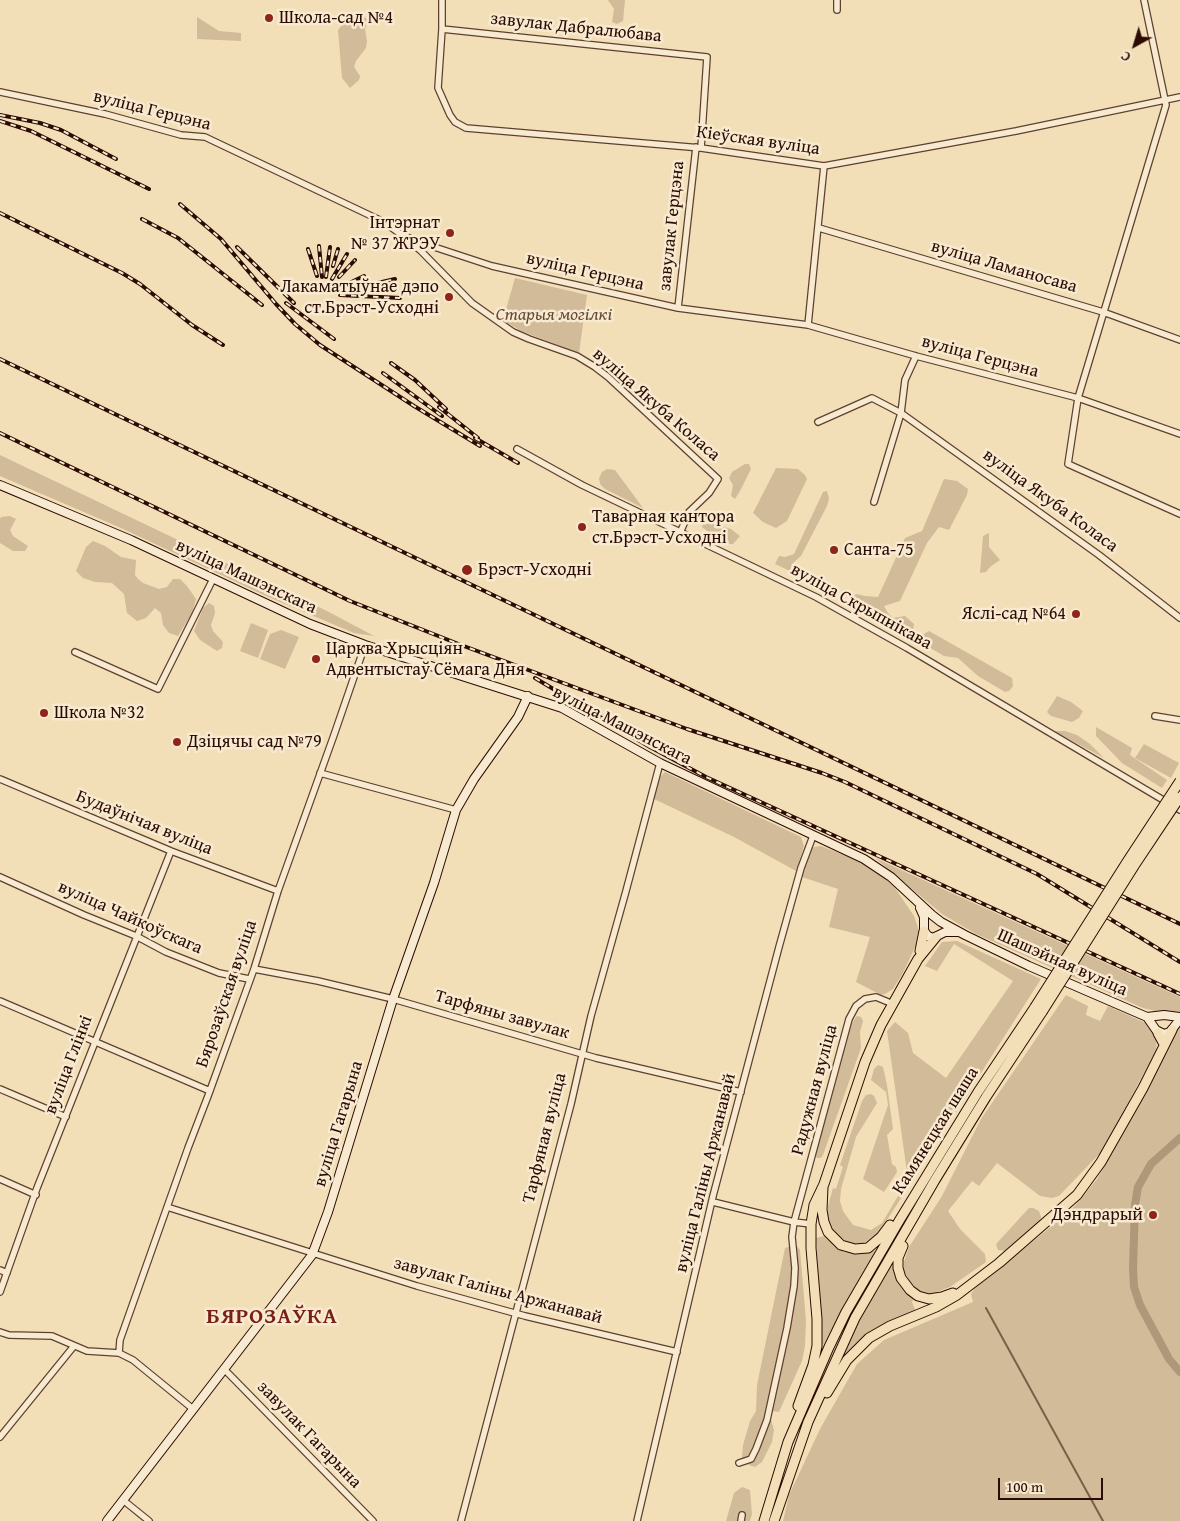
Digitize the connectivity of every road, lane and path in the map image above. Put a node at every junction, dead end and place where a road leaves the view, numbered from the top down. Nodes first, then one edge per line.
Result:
1 (442, 0) edge
2 (837, 0) edge
3 (1144, 0) edge
4 (837, 10) dead end
5 (442, 29) junction
6 (707, 57) joint
7 (0, 92) edge
8 (1180, 97) edge
9 (1165, 100) junction
10 (698, 148) junction
11 (824, 166) junction
12 (819, 228) junction
13 (399, 233) junction
14 (678, 308) junction
15 (1103, 312) junction
16 (808, 325) junction
17 (1180, 340) edge
18 (916, 356) junction
19 (1078, 398) junction
20 (901, 413) junction
21 (818, 422) dead end
22 (1180, 434) edge
23 (517, 449) dead end
24 (0, 485) edge
25 (874, 502) dead end
26 (1180, 514) edge
27 (680, 533) junction
28 (213, 579) junction
29 (1180, 618) edge
30 (365, 645) junction
31 (75, 652) dead end
32 (528, 696) junction
33 (1155, 716) dead end
34 (1180, 720) edge
35 (660, 764) junction
36 (320, 773) junction
37 (0, 779) edge
38 (1180, 781) edge
39 (1180, 797) edge
40 (456, 810) junction
41 (1180, 810) edge
42 (813, 836) junction
43 (171, 851) junction
44 (0, 877) edge
45 (278, 891) junction
46 (912, 896) junction
47 (939, 921) junction
48 (924, 928) junction
49 (939, 935) junction
50 (965, 935) junction
51 (136, 936) junction
52 (918, 959) junction
53 (254, 969) junction
54 (249, 979) junction
55 (393, 999) junction
56 (0, 1001) edge
57 (892, 1004) junction
58 (1038, 1009) junction
59 (1164, 1016) junction
60 (1147, 1017) junction
61 (1180, 1018) edge
62 (1172, 1029) junction
63 (1156, 1030) junction
64 (94, 1042) junction
65 (1164, 1044) junction
66 (581, 1054) junction
67 (0, 1089) edge
68 (210, 1090) junction
69 (741, 1092) junction
70 (66, 1117) junction
71 (931, 1178) junction
72 (0, 1180) edge
73 (824, 1184) junction
74 (36, 1195) junction
75 (713, 1202) junction
76 (167, 1207) junction
77 (794, 1222) junction
78 (811, 1224) junction
79 (312, 1254) junction
80 (0, 1270) edge
81 (7, 1273) junction
82 (965, 1289) junction
83 (0, 1292) edge
84 (516, 1313) junction
85 (0, 1332) edge
86 (74, 1346) junction
87 (677, 1352) junction
88 (120, 1353) junction
89 (225, 1370) junction
90 (193, 1409) junction
91 (808, 1422) junction
92 (0, 1438) edge
93 (788, 1442) junction
94 (739, 1463) dead end
95 (123, 1500) junction
96 (107, 1521) edge
97 (149, 1521) edge
98 (373, 1521) edge
99 (462, 1521) edge
100 (638, 1521) edge
101 (764, 1521) edge
102 (774, 1521) edge

1 - 5 street
2 - 4 street
3 - 9 street
5 - 6 street, завулак Дабралюбава
5 - 10 street, Кіеўская вуліца
6 - 10 street, завулак Герцэна
7 - 13 street, вуліца Герцэна
8 - 9 street, Кіеўская вуліца
9 - 11 street, Кіеўская вуліца
9 - 15 street
10 - 11 street, Кіеўская вуліца
10 - 14 street, завулак Герцэна
11 - 12 street
12 - 15 street, вуліца Ламаносава
12 - 16 street
13 - 14 street, вуліца Герцэна
13 - 27 street, вуліца Якуба Коласа
14 - 16 street, вуліца Герцэна
15 - 17 street, вуліца Ламаносава
15 - 19 street
16 - 18 street, вуліца Герцэна
18 - 19 street, вуліца Герцэна
18 - 20 street
19 - 22 street, вуліца Герцэна
19 - 26 street
20 - 21 street, вуліца Якуба Коласа
20 - 25 street
20 - 29 street, вуліца Якуба Коласа
23 - 27 street, вуліца Скрыпнікава
24 - 28 main road, вуліца Машэнскага
27 - 41 street, вуліца Скрыпнікава
28 - 30 main road, вуліца Машэнскага
28 - 31 street
30 - 32 main road, вуліца Машэнскага
30 - 36 street, Бярозаўская вуліца
32 - 35 main road, вуліца Машэнскага
32 - 40 main road, вуліца Гагарына
33 - 34 street
35 - 42 main road, вуліца Машэнскага
35 - 66 street, Тарфяная вуліца
36 - 40 street
36 - 45 street, Бярозаўская вуліца
37 - 43 street, Будаўнічая вуліца
38 - 58 main road, Камянецкая шаша, bridge
39 - 58 main road, Камянецкая шаша, bridge
40 - 55 main road, вуліца Гагарына
42 - 46 main road, вуліца Машэнскага
42 - 69 street, вуліца Галіны Аржанавай
43 - 45 street, Будаўнічая вуліца
43 - 51 street, вуліца Глінкі
44 - 51 street, вуліца Чайкоўскага
45 - 53 street, Бярозаўская вуліца
46 - 47 main road, вуліца Машэнскага
46 - 48 main road, вуліца Машэнскага
47 - 48 main road
47 - 49 main road
47 - 50 main road, вуліца Машэнскага
48 - 49 main road
48 - 52 main road
49 - 50 main road
49 - 52 main road
50 - 60 main road, Шашэйная вуліца
51 - 54 street, вуліца Чайкоўскага
51 - 64 street, вуліца Глінкі
52 - 57 main road
53 - 54 street, Бярозаўская вуліца
53 - 55 street, Тарфяны завулак
54 - 68 street, Бярозаўская вуліца
55 - 66 street, Тарфяны завулак
55 - 79 main road, вуліца Гагарына
56 - 64 street
57 - 73 main road
57 - 77 street, Радужная вуліца
58 - 71 main road, Камянецкая шаша
59 - 60 main road, Шашэйная вуліца
59 - 61 main road, Шашэйная вуліца
59 - 62 main road
59 - 63 main road
60 - 63 main road
61 - 62 main road
62 - 63 main road
62 - 65 main road
63 - 65 main road
64 - 68 street
64 - 70 street, вуліца Глінкі
65 - 82 main road
66 - 69 street, Тарфяны завулак
66 - 84 street, Тарфяная вуліца
67 - 70 street
68 - 76 street, Бярозаўская вуліца
69 - 75 street, вуліца Галіны Аржанавай
70 - 74 street, вуліца Глінкі
71 - 73 main road
71 - 82 main road
71 - 91 main road, Камянецкая шаша
71 - 93 main road, Камянецкая шаша
72 - 74 street
73 - 78 main road
74 - 81 street, вуліца Глінкі
75 - 77 street
75 - 87 street, вуліца Галіны Аржанавай
76 - 79 street, завулак Галіны Аржанавай
76 - 88 street, Бярозаўская вуліца
77 - 78 street
77 - 94 street, Радужная вуліца
78 - 93 main road
79 - 84 street, завулак Галіны Аржанавай
79 - 89 main road, вуліца Гагарына
80 - 81 street
81 - 83 street, вуліца Глінкі
82 - 91 main road
84 - 87 street, завулак Галіны Аржанавай
84 - 99 street, Тарфяная вуліца
85 - 86 street
86 - 88 street
86 - 92 street
87 - 100 street, вуліца Галіны Аржанавай
88 - 90 street
89 - 90 main road, вуліца Гагарына
89 - 98 street, завулак Гагарына
90 - 95 main road, вуліца Гагарына
91 - 102 main road, Камянецкая шаша
93 - 101 main road, Камянецкая шаша
95 - 96 main road, вуліца Гагарына
95 - 97 street

